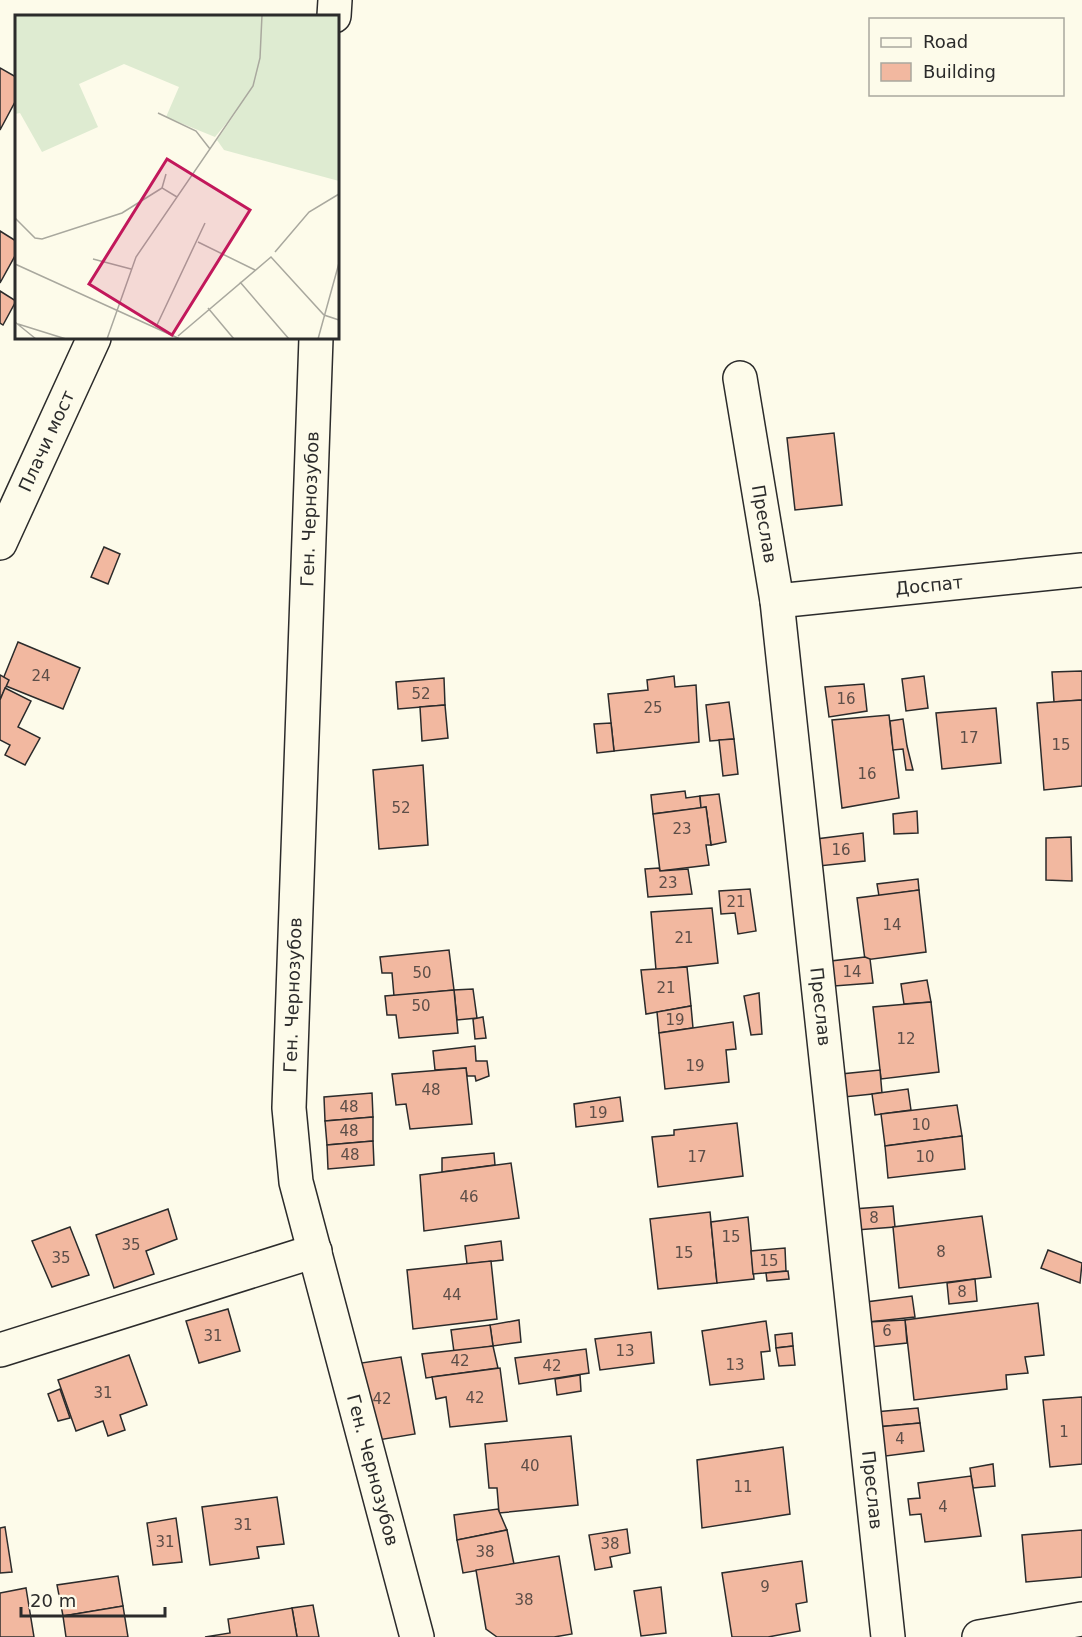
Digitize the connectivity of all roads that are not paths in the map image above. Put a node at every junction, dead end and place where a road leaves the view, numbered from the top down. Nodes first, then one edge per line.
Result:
1 (335, 0) edge
2 (334, 15) edge
3 (94, 339) edge
4 (316, 339) edge
5 (740, 378) dead end
6 (0, 543) edge
7 (1082, 570) edge
8 (777, 601) junction
9 (315, 1251) junction
10 (0, 1350) edge
11 (1082, 1619) edge
12 (1016, 1634) edge
13 (417, 1637) edge
14 (888, 1637) edge
15 (979, 1637) edge

1 - 2 street
3 - 6 street, Плачи мост
4 - 9 street, Ген. Чернозубов
5 - 8 street, Преслав
7 - 8 street, Доспат
8 - 14 street, Преслав
9 - 10 street
9 - 13 street, Ген. Чернозубов
11 - 12 street
12 - 15 street

